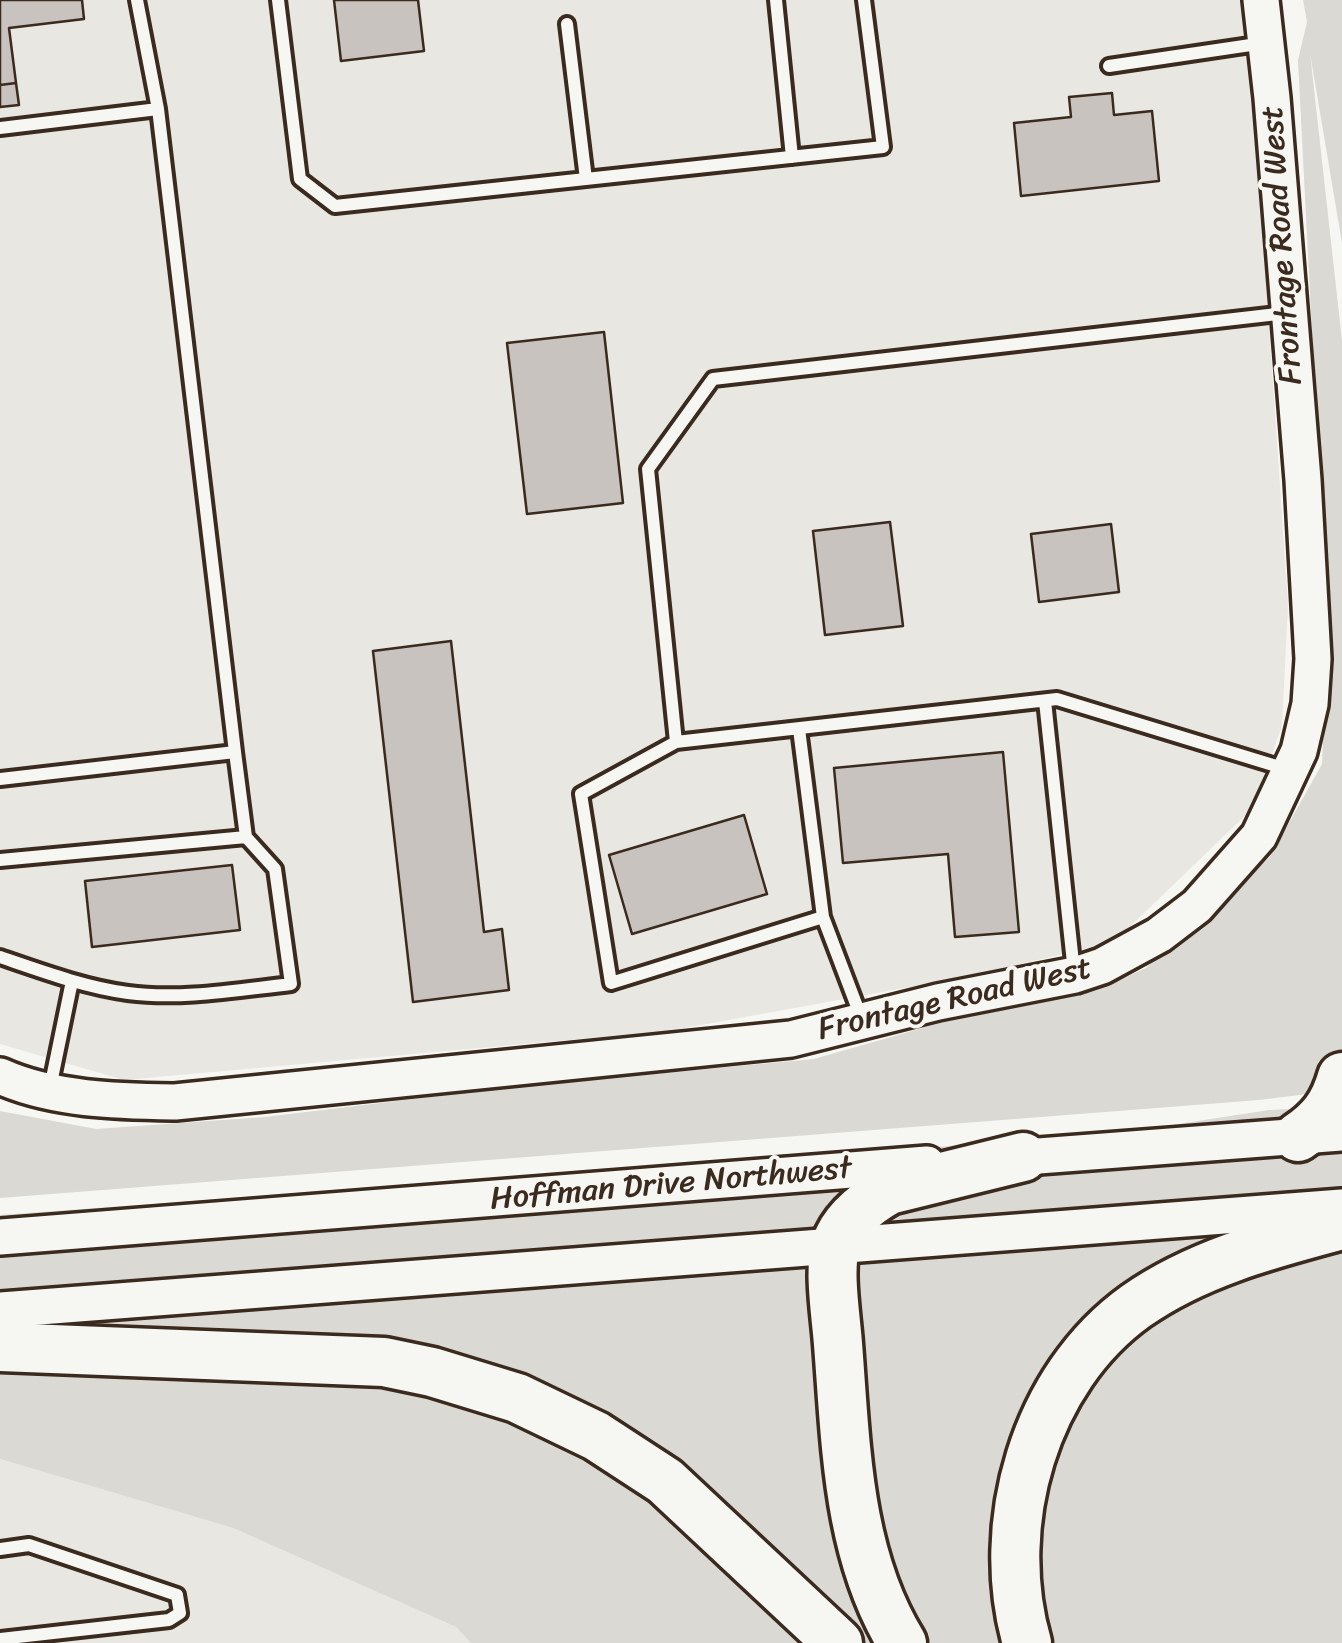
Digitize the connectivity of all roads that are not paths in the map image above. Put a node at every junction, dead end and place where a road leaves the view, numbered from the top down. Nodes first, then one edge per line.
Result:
1 (136, 0) edge
2 (278, 0) edge
3 (776, 0) edge
4 (864, 0) edge
5 (1261, 0) edge
6 (567, 24) dead end
7 (1266, 42) junction
8 (1109, 66) dead end
9 (158, 109) junction
10 (0, 128) edge
11 (792, 157) junction
12 (586, 179) junction
13 (1288, 313) junction
14 (1045, 701) junction
15 (798, 729) junction
16 (676, 742) junction
17 (235, 752) junction
18 (1290, 771) junction
19 (0, 779) edge
20 (246, 837) junction
21 (0, 860) edge
22 (823, 918) junction
23 (0, 958) edge
24 (1074, 975) junction
25 (72, 980) junction
26 (863, 1023) junction
27 (0, 1076) edge
28 (1342, 1077) edge
29 (50, 1090) junction
30 (1320, 1135) edge
31 (1024, 1157) junction
32 (1342, 1207) edge
33 (1342, 1225) edge
34 (0, 1238) edge
35 (836, 1245) junction
36 (0, 1310) edge
37 (0, 1347) edge
38 (0, 1549) edge
39 (0, 1638) edge
40 (838, 1643) edge
41 (902, 1643) edge
42 (1027, 1643) edge

1 - 9 lane
2 - 12 lane
3 - 11 lane
4 - 11 lane
5 - 7 main road, Frontage Road West
6 - 12 lane
7 - 8 lane
7 - 13 main road, Frontage Road West
9 - 10 lane
9 - 17 lane
11 - 12 lane
13 - 16 lane
13 - 18 main road, Frontage Road West
14 - 15 lane
14 - 18 lane
14 - 24 lane
15 - 16 lane
15 - 22 lane
16 - 22 lane
17 - 19 lane
17 - 20 lane
18 - 24 main road, Frontage Road West
20 - 21 lane
20 - 25 lane
22 - 26 lane
23 - 25 lane
24 - 26 main road, Frontage Road West
25 - 29 lane
26 - 29 main road, Frontage Road West
27 - 29 main road, Frontage Road West
28 - 30 highway
30 - 31 main road, Hoffman Drive Northwest
31 - 34 main road, Hoffman Drive Northwest
31 - 35 highway
32 - 35 main road
33 - 42 highway
35 - 36 main road
35 - 41 highway
37 - 40 highway
38 - 39 lane

